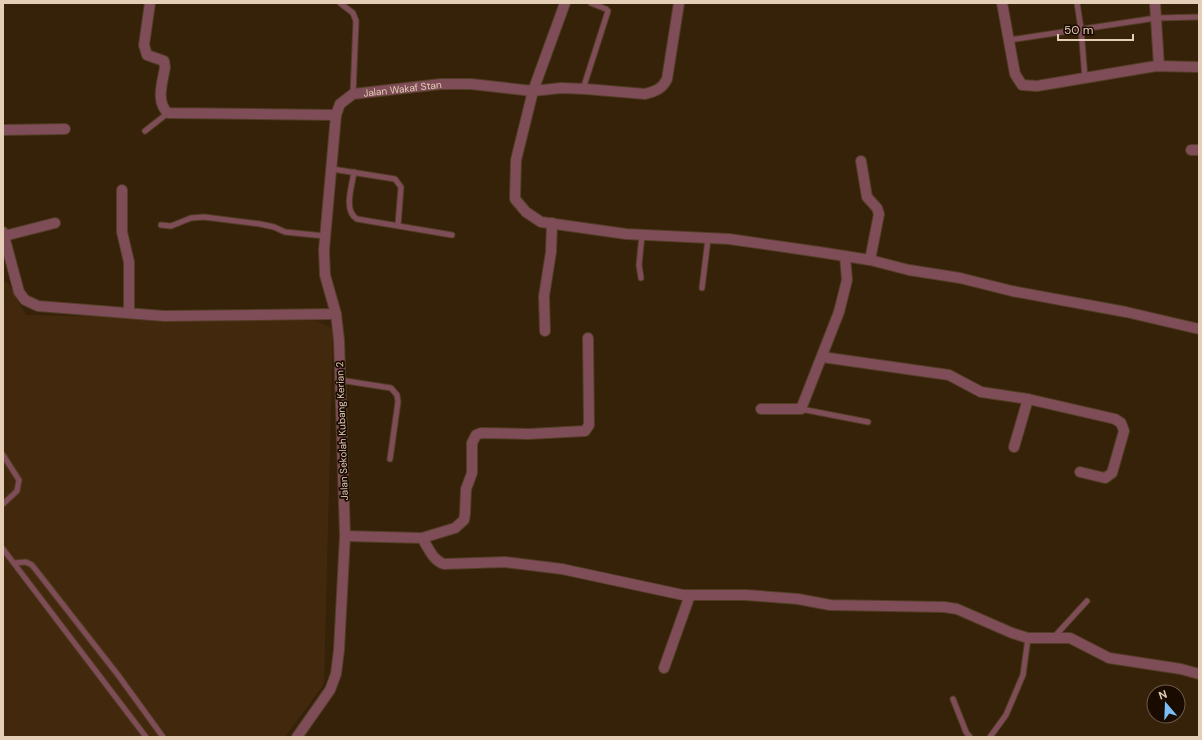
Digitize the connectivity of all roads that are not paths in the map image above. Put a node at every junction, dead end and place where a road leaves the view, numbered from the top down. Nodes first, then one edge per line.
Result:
1 (150, 3) edge
2 (340, 3) edge
3 (564, 3) edge
4 (591, 3) edge
5 (679, 3) edge
6 (1002, 3) edge
7 (1077, 3) edge
8 (1155, 3) edge
9 (1199, 17) edge
10 (1156, 18) junction
11 (1081, 29) junction
12 (1009, 40) junction
13 (1159, 66) junction
14 (1199, 67) edge
15 (1085, 78) junction
16 (584, 89) junction
17 (533, 91) junction
18 (353, 94) junction
19 (168, 113) junction
20 (336, 116) junction
21 (64, 129) dead end
22 (3, 130) edge
23 (144, 132) dead end
24 (861, 161) dead end
25 (332, 169) junction
26 (354, 172) junction
27 (122, 190) dead end
28 (55, 223) dead end
29 (552, 223) junction
30 (161, 225) dead end
31 (398, 225) junction
32 (3, 234) edge
33 (452, 235) dead end
34 (642, 235) junction
35 (325, 236) junction
36 (708, 239) junction
37 (845, 256) junction
38 (870, 260) junction
39 (642, 278) dead end
40 (702, 288) dead end
41 (129, 313) junction
42 (336, 314) junction
43 (1199, 329) edge
44 (545, 331) dead end
45 (588, 338) dead end
46 (822, 357) junction
47 (340, 380) junction
48 (1028, 399) junction
49 (760, 409) dead end
50 (801, 409) junction
51 (868, 422) dead end
52 (1014, 447) dead end
53 (3, 455) edge
54 (390, 458) dead end
55 (1080, 472) dead end
56 (3, 504) edge
57 (345, 536) junction
58 (422, 538) junction
59 (3, 549) edge
60 (14, 563) junction
61 (690, 595) junction
62 (1087, 601) dead end
63 (1028, 638) junction
64 (1054, 638) junction
65 (664, 668) dead end
66 (1199, 674) edge
67 (953, 699) dead end
68 (146, 737) edge
69 (163, 737) edge
70 (297, 737) edge
71 (970, 737) edge
72 (990, 737) edge

1 - 19 street
2 - 18 lane
3 - 17 street
4 - 16 lane
5 - 16 street, Jalan Wakaf Stan
6 - 12 street
7 - 11 lane
8 - 10 street
9 - 10 lane
10 - 11 lane
10 - 13 street
11 - 12 lane
11 - 15 lane
12 - 15 street
13 - 14 street
13 - 15 street
16 - 17 street, Jalan Wakaf Stan
17 - 18 street, Jalan Wakaf Stan
17 - 29 street
18 - 20 street, Jalan Wakaf Stan
19 - 20 street
19 - 23 lane
20 - 25 street, Jalan Sekolah Kubang Kerian 2
21 - 22 street
24 - 38 street
25 - 26 lane
25 - 35 street, Jalan Sekolah Kubang Kerian 2
26 - 31 lane
26 - 31 lane
27 - 41 street
28 - 32 street
29 - 34 street
29 - 44 street
30 - 35 lane
31 - 33 lane
32 - 41 street
34 - 36 street
34 - 39 lane
35 - 42 street, Jalan Sekolah Kubang Kerian 2
36 - 37 street
36 - 40 lane
37 - 38 street
37 - 46 street
38 - 43 street
41 - 42 street
42 - 47 street, Jalan Sekolah Kubang Kerian 2
45 - 58 street
46 - 48 street
46 - 50 street
47 - 54 lane
47 - 57 street, Jalan Sekolah Kubang Kerian 2
48 - 52 street
48 - 55 street
49 - 50 street
50 - 51 lane
53 - 56 lane
57 - 58 street
57 - 70 street, Jalan Sekolah Kubang Kerian 2
58 - 61 street
59 - 60 lane
60 - 68 lane
60 - 69 lane
61 - 63 street
61 - 65 street
62 - 64 lane
63 - 64 street
63 - 72 lane
64 - 66 street
67 - 71 lane

